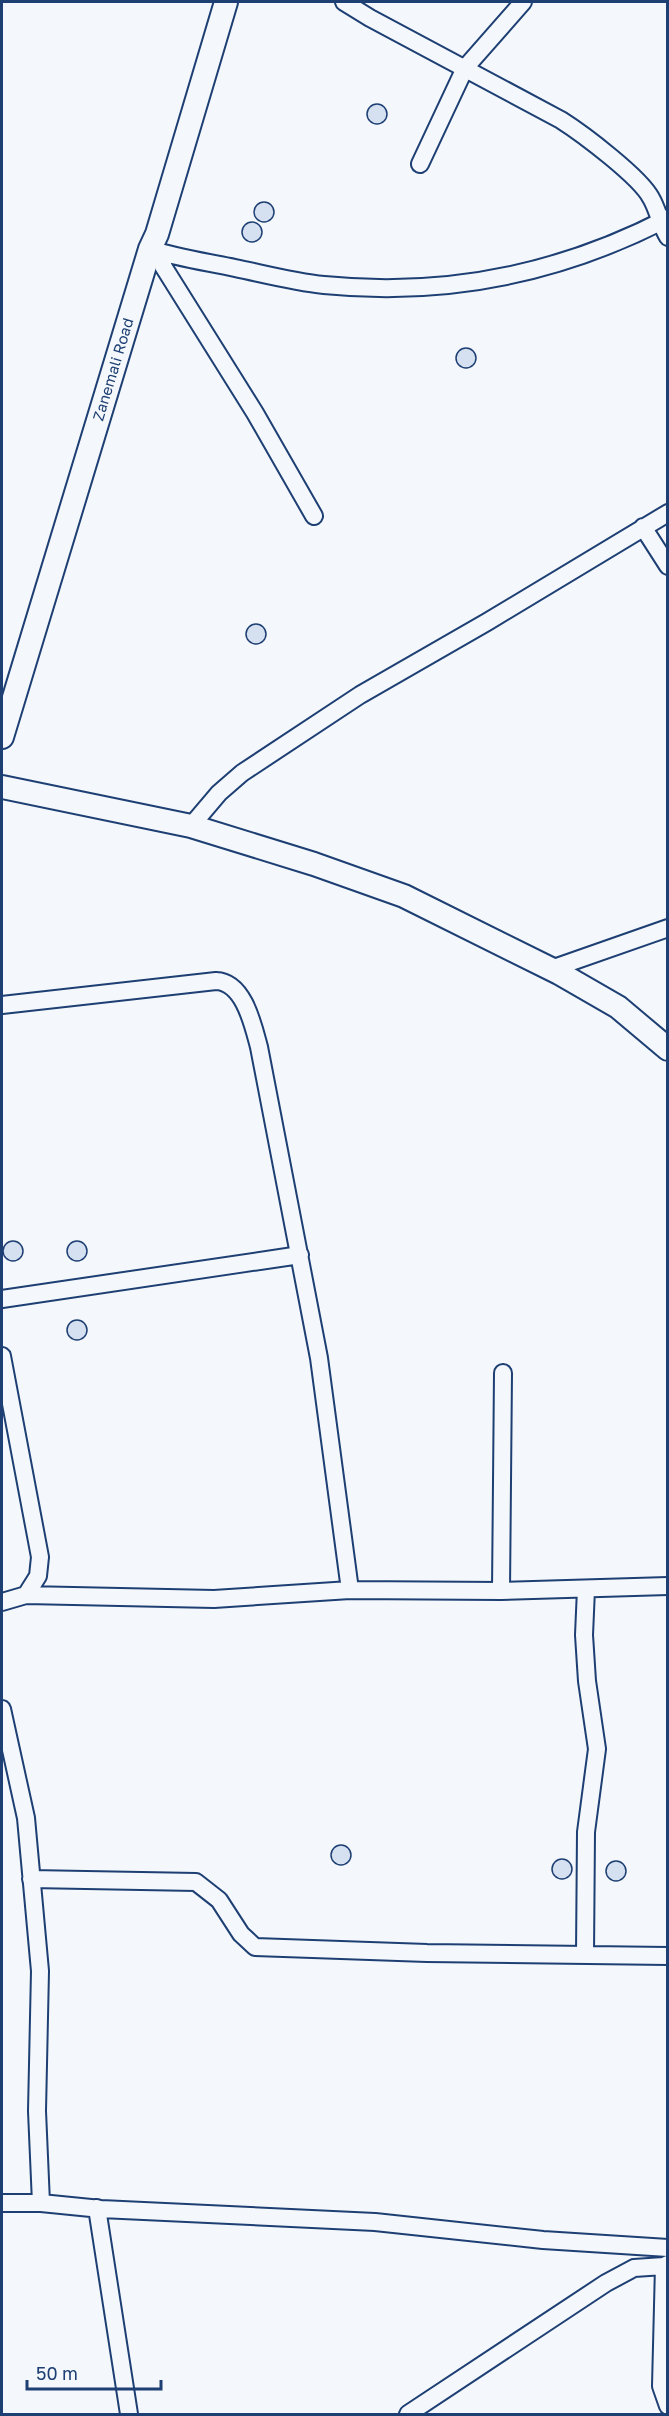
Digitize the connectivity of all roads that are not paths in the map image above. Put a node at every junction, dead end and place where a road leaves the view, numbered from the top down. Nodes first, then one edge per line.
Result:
1 (226, 2) edge
2 (344, 2) edge
3 (523, 2) edge
4 (465, 68) junction
5 (420, 164) dead end
6 (665, 226) edge
7 (157, 251) junction
8 (668, 513) edge
9 (314, 516) dead end
10 (643, 528) junction
11 (668, 566) edge
12 (2, 737) edge
13 (2, 787) edge
14 (191, 826) junction
15 (668, 928) edge
16 (551, 969) junction
17 (2, 1005) edge
18 (668, 1049) edge
19 (300, 1255) junction
20 (2, 1299) edge
21 (2, 1356) edge
22 (502, 1373) dead end
23 (668, 1586) edge
24 (586, 1589) junction
25 (350, 1590) junction
26 (501, 1591) junction
27 (26, 1595) junction
28 (2, 1602) edge
29 (2, 1709) edge
30 (31, 1879) junction
31 (585, 1954) junction
32 (668, 1956) edge
33 (2, 2203) edge
34 (41, 2203) junction
35 (98, 2208) junction
36 (668, 2248) edge
37 (666, 2265) edge
38 (668, 2406) edge
39 (129, 2415) edge
40 (408, 2415) edge

1 - 7 street, Zanemali Road
2 - 4 street
3 - 4 street
4 - 5 street
4 - 6 street
6 - 7 street
7 - 9 street
7 - 12 street, Zanemali Road
8 - 10 street
10 - 11 street
10 - 14 street
13 - 14 street
14 - 16 street
15 - 16 street
16 - 18 street
17 - 19 street
19 - 20 street
19 - 25 street
21 - 27 street
22 - 26 street
23 - 24 street
24 - 26 street
24 - 31 street
25 - 26 street
25 - 27 street
27 - 28 street
29 - 30 street
30 - 31 street
30 - 34 street
31 - 32 street
33 - 34 street
34 - 35 street
35 - 36 street
35 - 39 street
37 - 38 street
37 - 40 street

